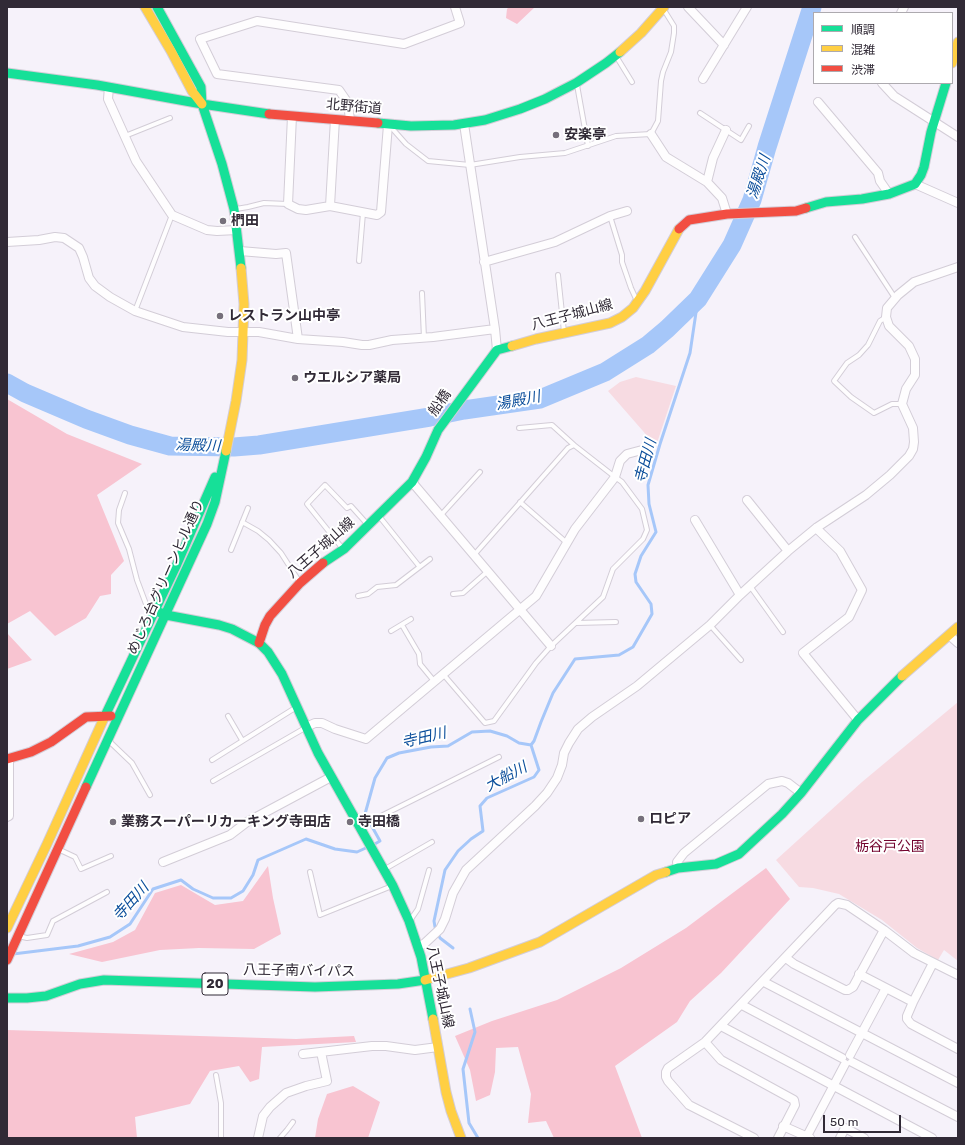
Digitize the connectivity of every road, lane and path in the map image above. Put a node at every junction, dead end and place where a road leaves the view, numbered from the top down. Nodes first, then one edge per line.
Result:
1 (145, 7) edge
2 (157, 7) edge
3 (455, 7) edge
4 (688, 7) edge
5 (747, 7) edge
6 (664, 8) edge
7 (958, 42) edge
8 (724, 45) junction
9 (616, 56) junction
10 (953, 59) edge
11 (7, 73) edge
12 (703, 79) dead end
13 (632, 82) dead end
14 (576, 83) junction
15 (883, 84) edge
16 (946, 84) edge
17 (109, 87) junction
18 (818, 102) dead end
19 (202, 104) junction
20 (700, 113) dead end
21 (292, 116) junction
22 (170, 118) dead end
23 (335, 119) junction
24 (350, 120) junction
25 (934, 121) junction
26 (464, 124) junction
27 (388, 125) junction
28 (749, 126) dead end
29 (726, 130) junction
30 (651, 134) junction
31 (125, 136) junction
32 (958, 138) edge
33 (588, 146) junction
34 (470, 165) junction
35 (707, 182) junction
36 (915, 184) junction
37 (889, 194) junction
38 (958, 203) edge
39 (288, 204) junction
40 (330, 206) junction
41 (234, 209) junction
42 (627, 211) dead end
43 (363, 212) junction
44 (727, 214) junction
45 (172, 215) junction
46 (610, 216) junction
47 (237, 230) junction
48 (854, 237) dead end
49 (7, 242) edge
50 (240, 251) junction
51 (359, 261) dead end
52 (484, 262) junction
53 (958, 267) edge
54 (558, 276) dead end
55 (422, 293) dead end
56 (895, 298) junction
57 (638, 303) junction
58 (135, 311) junction
59 (886, 317) junction
60 (495, 329) junction
61 (243, 332) junction
62 (564, 332) junction
63 (424, 338) junction
64 (298, 339) junction
65 (497, 350) junction
66 (902, 404) junction
67 (519, 428) dead end
68 (438, 430) joint
69 (574, 445) junction
70 (642, 450) dead end
71 (224, 456) junction
72 (480, 472) dead end
73 (615, 478) junction
74 (412, 482) junction
75 (125, 493) dead end
76 (747, 500) dead end
77 (520, 502) junction
78 (248, 508) dead end
79 (379, 515) junction
80 (441, 516) junction
81 (695, 520) dead end
82 (242, 522) junction
83 (369, 526) junction
84 (816, 528) junction
85 (567, 543) junction
86 (344, 549) junction
87 (232, 550) dead end
88 (788, 551) junction
89 (474, 555) junction
90 (430, 559) dead end
91 (419, 566) junction
92 (488, 571) junction
93 (300, 582) junction
94 (750, 586) junction
95 (453, 594) dead end
96 (740, 595) junction
97 (358, 596) dead end
98 (154, 610) junction
99 (520, 610) junction
100 (166, 615) junction
101 (411, 619) dead end
102 (616, 622) dead end
103 (575, 623) junction
104 (402, 625) junction
105 (710, 625) junction
106 (958, 627) edge
107 (391, 631) dead end
108 (783, 632) dead end
109 (949, 635) junction
110 (259, 643) junction
111 (958, 643) edge
112 (551, 646) junction
113 (741, 660) dead end
114 (443, 674) junction
115 (434, 681) junction
116 (297, 708) junction
117 (105, 716) junction
118 (118, 716) junction
119 (228, 716) dead end
120 (858, 720) junction
121 (306, 727) junction
122 (107, 739) junction
123 (242, 740) junction
124 (499, 757) dead end
125 (8, 759) edge
126 (212, 760) dead end
127 (331, 777) junction
128 (213, 781) dead end
129 (800, 793) junction
130 (150, 795) dead end
131 (7, 816) edge
132 (363, 825) junction
133 (432, 842) dead end
134 (47, 844) junction
135 (57, 849) junction
136 (111, 856) dead end
137 (163, 862) dead end
138 (678, 868) junction
139 (384, 870) junction
140 (430, 870) dead end
141 (310, 872) dead end
142 (393, 886) junction
143 (107, 892) dead end
144 (409, 921) junction
145 (7, 928) edge
146 (884, 930) junction
147 (18, 936) junction
148 (418, 947) junction
149 (786, 958) junction
150 (7, 960) edge
151 (933, 963) junction
152 (859, 974) junction
153 (958, 975) edge
154 (425, 980) junction
155 (764, 982) junction
156 (886, 988) junction
157 (7, 998) edge
158 (913, 1002) junction
159 (742, 1005) junction
160 (721, 1026) junction
161 (862, 1033) junction
162 (705, 1042) junction
163 (438, 1047) junction
164 (958, 1049) edge
165 (321, 1052) junction
166 (303, 1054) dead end
167 (847, 1059) junction
168 (216, 1075) dead end
169 (958, 1083) edge
170 (833, 1085) junction
171 (958, 1117) edge
172 (292, 1122) dead end
173 (783, 1126) junction
174 (808, 1137) edge
175 (221, 1138) edge
176 (258, 1138) edge
177 (280, 1138) edge
178 (462, 1138) edge
179 (754, 1138) edge
180 (778, 1138) edge
181 (840, 1138) edge
182 (864, 1138) edge
183 (932, 1138) edge

1 - 19 main road
2 - 19 main road
3 - 24 street
4 - 8 street
5 - 8 street
6 - 9 main road, 北野街道
6 - 30 lane
7 - 10 main road
8 - 12 street
9 - 13 lane
9 - 14 main road, 北野街道
11 - 17 main road, 北野街道
14 - 26 main road, 北野街道
14 - 33 lane
15 - 25 street
16 - 25 main road
17 - 19 main road, 北野街道
17 - 31 street
18 - 37 street
19 - 21 main road, 北野街道
19 - 41 main road
20 - 29 lane
21 - 23 main road, 北野街道
21 - 39 street
22 - 31 lane
23 - 24 main road, 北野街道
23 - 40 street
24 - 27 main road, 北野街道
25 - 32 street
25 - 36 main road
26 - 27 main road, 北野街道
26 - 34 street
27 - 34 lane
27 - 43 street
28 - 29 lane
29 - 35 street
30 - 33 lane
30 - 35 street
31 - 45 street
33 - 34 lane
34 - 52 street
35 - 44 street
36 - 37 main road
36 - 38 street
37 - 44 main road, 八王子城山線
39 - 40 street
39 - 41 lane
40 - 43 street
41 - 47 main road
42 - 46 street
43 - 51 lane
44 - 57 main road, 八王子城山線
45 - 47 street
45 - 58 lane
46 - 52 street
46 - 57 lane
47 - 50 main road
48 - 56 lane
49 - 58 street
50 - 61 main road
50 - 64 street
52 - 60 street
53 - 56 street
54 - 62 lane
55 - 63 lane
56 - 59 street
57 - 62 main road, 八王子城山線
58 - 61 street
59 - 66 street
59 - 66 lane
60 - 63 street
60 - 65 street
61 - 64 street
61 - 71 main road
62 - 65 main road, 八王子城山線
63 - 64 street
65 - 68 main road, 船橋
66 - 84 street
67 - 69 lane
68 - 74 main road, 八王子城山線
69 - 73 lane
69 - 77 lane
70 - 73 street
71 - 98 main road, めじろ台グリーンヒル通り
71 - 100 main road, めじろ台グリーンヒル通り
72 - 80 lane
73 - 85 street
73 - 103 lane
74 - 79 main road, 八王子城山線
74 - 80 street
75 - 98 lane
76 - 88 street
77 - 85 lane
77 - 89 lane
78 - 82 lane
79 - 83 main road, 八王子城山線
79 - 91 lane
80 - 89 street
81 - 96 street
82 - 87 lane
82 - 93 lane
83 - 86 main road, 八王子城山線
83 - 86 lane
84 - 88 street
84 - 120 street
85 - 99 street
86 - 93 main road, 八王子城山線
88 - 94 street
89 - 92 street
90 - 91 lane
91 - 97 lane
92 - 95 lane
92 - 99 street
93 - 110 main road, 八王子城山線
94 - 96 street
94 - 108 lane
96 - 105 street
98 - 100 main road
98 - 117 main road, めじろ台グリーンヒル通り
99 - 112 street
99 - 114 street
100 - 110 main road
100 - 118 main road, めじろ台グリーンヒル通り
101 - 104 lane
102 - 103 lane
103 - 112 lane
104 - 107 lane
104 - 115 lane
105 - 113 lane
105 - 148 street
106 - 109 main road, 八王子南バイパス
109 - 111 street
109 - 120 main road, 八王子南バイパス
110 - 116 main road
112 - 114 lane
114 - 115 street
115 - 121 street
116 - 121 main road
116 - 123 lane
117 - 118 main road
117 - 125 main road
117 - 134 main road, めじろ台グリーンヒル通り
118 - 122 main road, めじろ台グリーンヒル通り
119 - 123 lane
120 - 129 main road, 八王子南バイパス
121 - 127 main road
121 - 128 lane
122 - 130 lane
122 - 135 main road, めじろ台グリーンヒル通り
123 - 126 lane
124 - 132 lane
125 - 131 street
127 - 132 main road
127 - 137 street
129 - 138 main road, 八王子南バイパス
129 - 138 street
132 - 139 main road, 八王子城山線
133 - 139 lane
134 - 135 lane
134 - 145 main road, めじろ台グリーンヒル通り
135 - 136 lane
135 - 147 main road, めじろ台グリーンヒル通り
138 - 154 main road, 八王子南バイパス
139 - 142 main road, 八王子城山線
140 - 144 lane
141 - 142 lane
142 - 144 main road, 八王子城山線
143 - 147 lane
144 - 148 main road, 八王子城山線
146 - 149 street
146 - 151 street
146 - 152 street
147 - 150 main road, めじろ台グリーンヒル通り
148 - 154 main road, 八王子城山線
149 - 152 street
149 - 155 street
151 - 153 street
151 - 158 street
152 - 156 street
154 - 157 main road, 八王子南バイパス / 20
154 - 163 main road, 八王子城山線
155 - 159 street
155 - 161 street
156 - 158 street
156 - 161 street
158 - 164 street
159 - 160 street
159 - 167 street
160 - 162 street
160 - 170 street
161 - 167 street
161 - 169 street
162 - 173 street
162 - 179 street
163 - 165 street
163 - 178 main road, 八王子城山線
165 - 166 street
165 - 176 street
167 - 170 street
167 - 171 street
168 - 175 lane
170 - 174 street
170 - 183 street
172 - 177 lane
173 - 174 street
173 - 180 street
181 - 182 street

